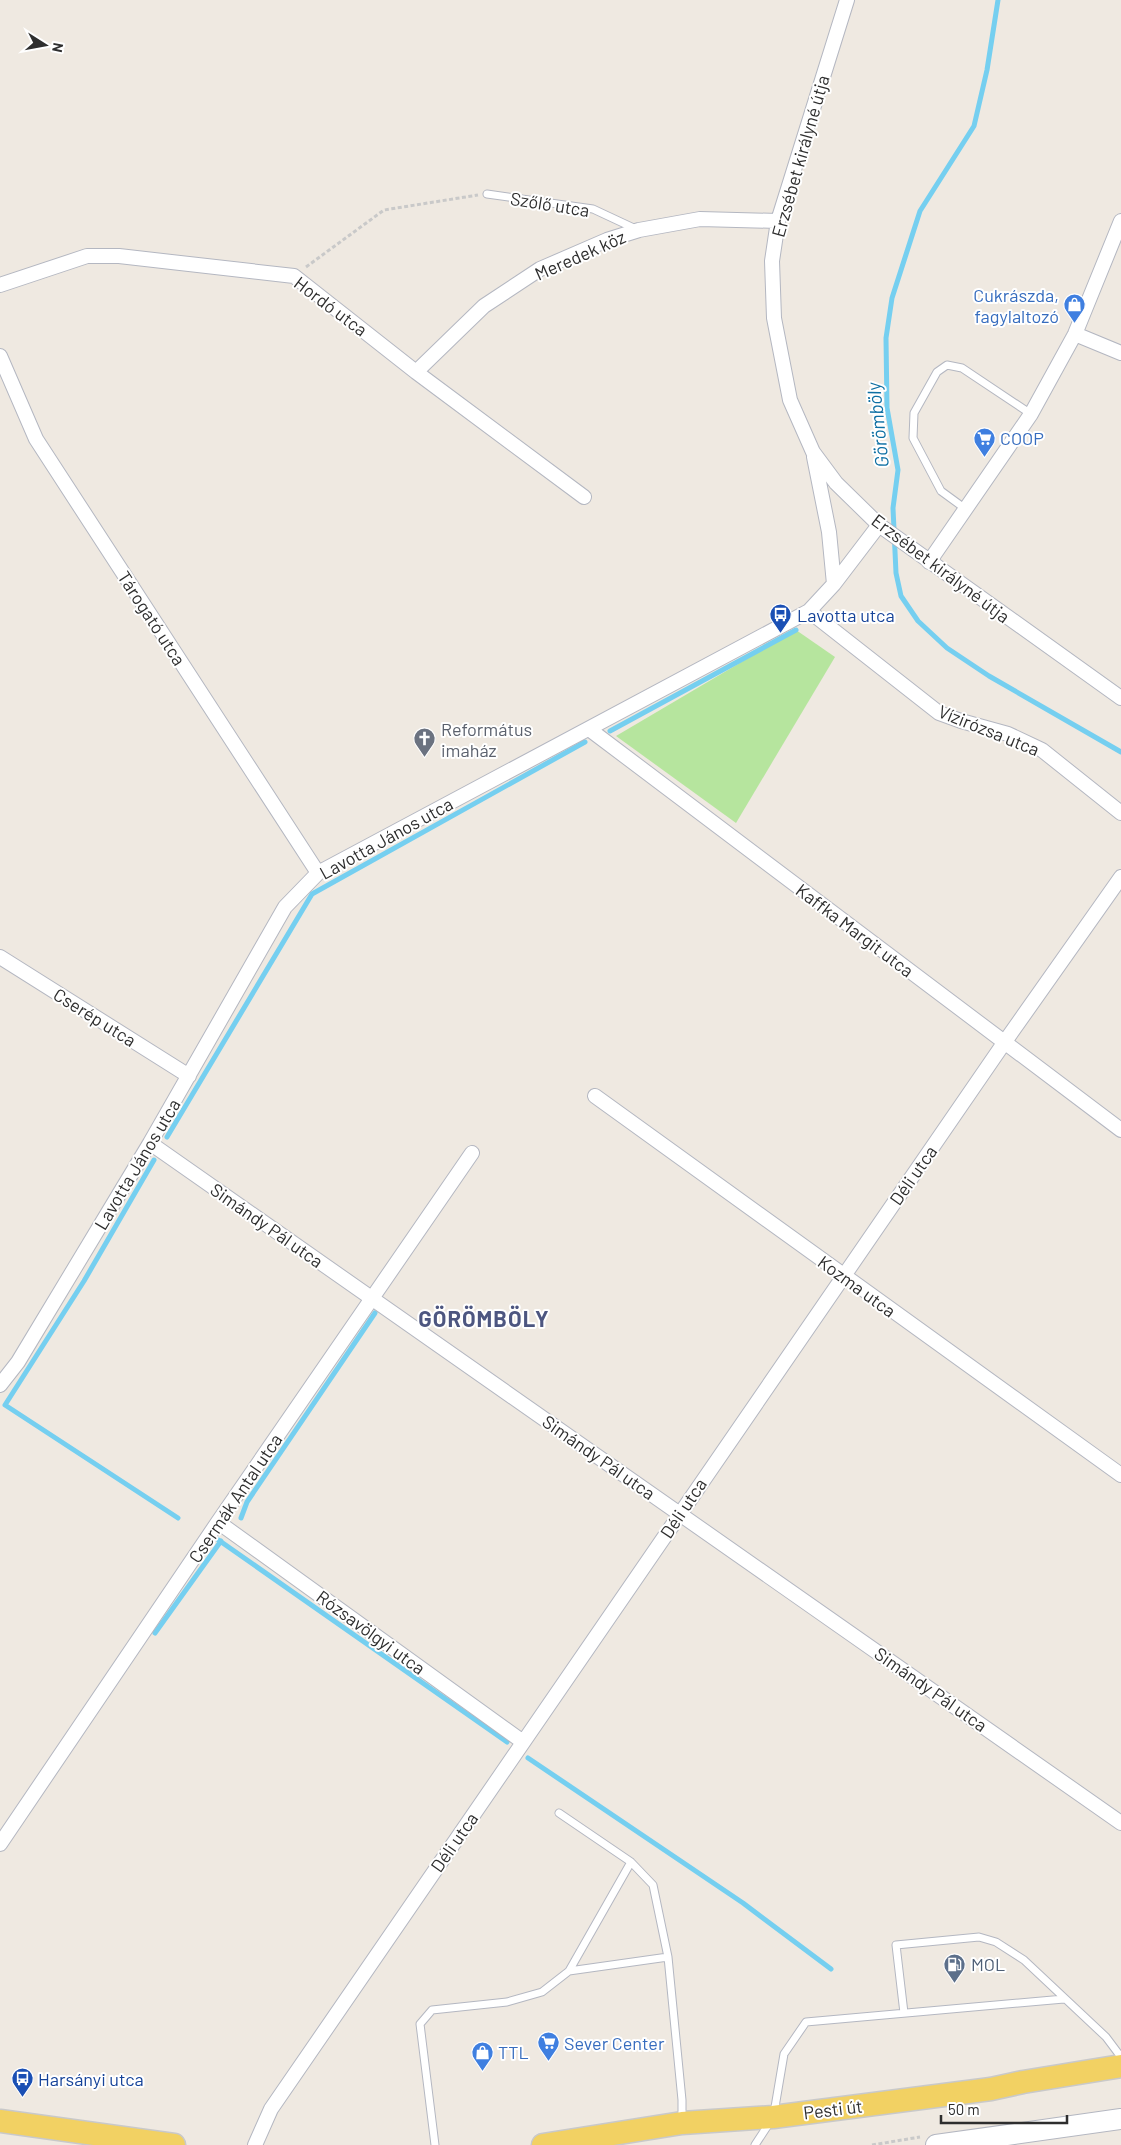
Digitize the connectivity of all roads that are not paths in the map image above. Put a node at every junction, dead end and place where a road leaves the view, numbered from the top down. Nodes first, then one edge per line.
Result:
1 (847, 0) edge
2 (487, 194) road end
3 (778, 221) junction
4 (1121, 221) edge
5 (639, 230) junction
6 (0, 285) edge
7 (1076, 334) junction
8 (1121, 353) edge
9 (0, 356) edge
10 (416, 372) junction
11 (1031, 414) junction
12 (813, 452) junction
13 (584, 497) dead end
14 (967, 510) junction
15 (881, 527) junction
16 (929, 562) junction
17 (834, 584) junction
18 (809, 611) junction
19 (1121, 698) edge
20 (589, 729) junction
21 (1121, 813) edge
22 (318, 873) junction
23 (1121, 877) edge
24 (0, 957) edge
25 (1004, 1043) junction
26 (189, 1076) junction
27 (595, 1096) dead end
28 (1121, 1130) edge
29 (150, 1143) junction
30 (472, 1153) dead end
31 (843, 1276) junction
32 (372, 1298) junction
33 (0, 1385) edge
34 (1121, 1476) edge
35 (680, 1513) junction
36 (218, 1522) junction
37 (524, 1742) junction
38 (559, 1813) dead end
39 (1121, 1823) edge
40 (0, 1844) edge
41 (631, 1862) junction
42 (668, 1957) junction
43 (569, 1972) junction
44 (1064, 1999) junction
45 (904, 2013) junction
46 (1121, 2057) edge
47 (1121, 2066) edge
48 (773, 2117) junction
49 (1121, 2119) edge
50 (0, 2121) edge
51 (682, 2124) junction
52 (174, 2145) edge
53 (255, 2145) edge
54 (434, 2145) edge
55 (544, 2145) edge
56 (755, 2145) edge
57 (936, 2145) edge

1 - 3 street, Erzsébet királyné útja
2 - 5 lane, Szőlő utca
3 - 5 street, Meredek köz
3 - 12 street, Erzsébet királyné útja
4 - 7 street
5 - 10 street, Meredek köz
6 - 10 street, Hordó utca
7 - 8 street
7 - 11 street
9 - 22 street, Tárogató utca
10 - 13 street, Hordó utca
11 - 14 street
11 - 14 lane
12 - 15 street, Erzsébet királyné útja
12 - 17 street
14 - 16 street
15 - 16 street, Erzsébet királyné útja
15 - 17 street, Lavotta János utca
16 - 19 street, Erzsébet királyné útja
17 - 18 street, Lavotta János utca
18 - 20 street, Lavotta János utca
18 - 21 street, Vízirózsa utca
20 - 22 street, Lavotta János utca
20 - 25 street, Kaffka Margit utca
22 - 26 street, Lavotta János utca
23 - 25 street, Déli utca
24 - 26 street, Cserép utca
25 - 28 street, Kaffka Margit utca
25 - 31 street, Déli utca
26 - 29 street, Lavotta János utca
27 - 31 street, Kozma utca
29 - 32 street, Simándy Pál utca
29 - 33 street, Lavotta János utca
30 - 32 street, Csermák Antal utca
31 - 34 street, Kozma utca
31 - 35 street, Déli utca
32 - 35 street, Simándy Pál utca
32 - 36 street, Csermák Antal utca
35 - 37 street, Déli utca
35 - 39 street, Simándy Pál utca
36 - 37 street, Rózsavölgyi utca
36 - 40 street, Csermák Antal utca
37 - 53 street, Déli utca
38 - 41 lane
41 - 42 lane
41 - 43 lane
42 - 43 lane
42 - 51 lane
43 - 54 lane
44 - 45 lane
44 - 45 lane
44 - 46 lane
45 - 48 lane
47 - 48 main road, Pesti út
48 - 51 main road, Pesti út
48 - 56 lane
49 - 57 street
50 - 52 main road
51 - 55 main road, Pesti út

